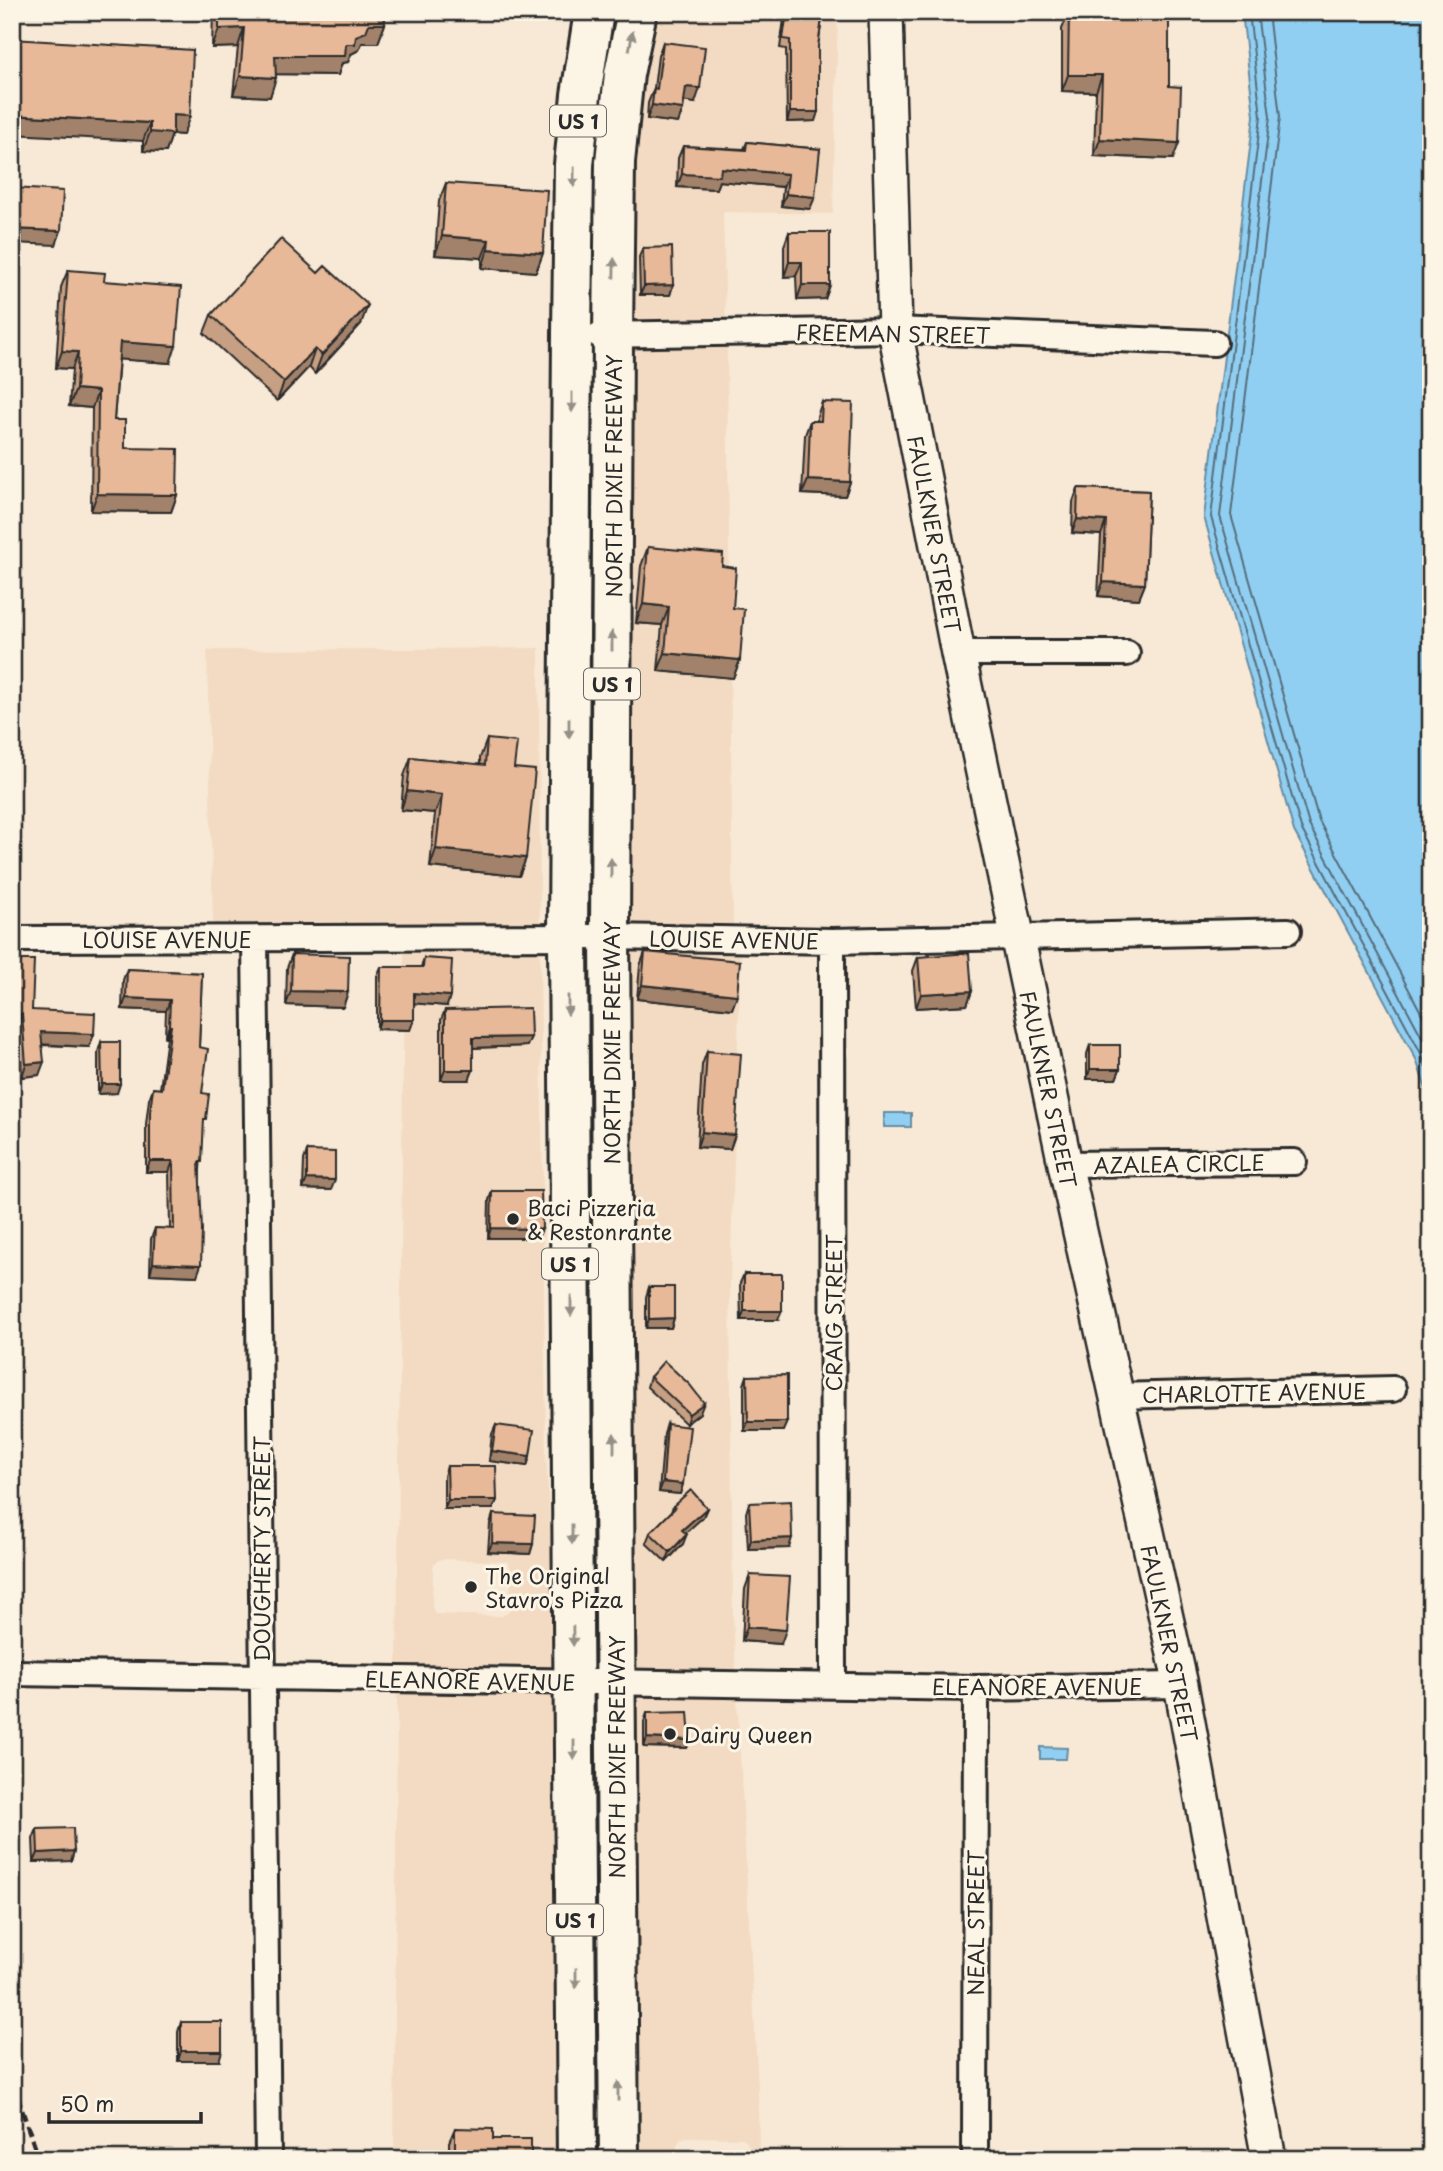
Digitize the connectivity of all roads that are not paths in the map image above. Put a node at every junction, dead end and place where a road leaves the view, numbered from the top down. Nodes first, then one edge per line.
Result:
1 (594, 12) edge
2 (637, 12) edge
3 (886, 12) edge
4 (895, 330) junction
5 (572, 334) junction
6 (614, 336) junction
7 (1214, 344) dead end
8 (958, 653) junction
9 (1127, 653) dead end
10 (1288, 932) dead end
11 (568, 937) junction
12 (610, 937) junction
13 (12, 939) edge
14 (255, 939) junction
15 (1017, 939) junction
16 (832, 941) junction
17 (1294, 1162) dead end
18 (1065, 1164) junction
19 (1393, 1389) dead end
20 (1115, 1396) junction
21 (12, 1673) edge
22 (262, 1677) junction
23 (573, 1682) junction
24 (615, 1683) junction
25 (834, 1684) junction
26 (1181, 1685) junction
27 (976, 1688) junction
28 (268, 2159) edge
29 (577, 2159) edge
30 (619, 2159) edge
31 (975, 2159) edge
32 (1269, 2159) edge

1 -> 5 main road, NORTH DIXIE FREEWAY / US 1
6 -> 2 main road, NORTH DIXIE FREEWAY / US 1
3 - 4 street, FAULKNER STREET
4 - 6 street, FREEMAN STREET
4 - 7 street, FREEMAN STREET
4 - 8 street, FAULKNER STREET
5 - 6 street, FREEMAN STREET
5 -> 11 main road, NORTH DIXIE FREEWAY / US 1
12 -> 6 main road, NORTH DIXIE FREEWAY / US 1
8 - 9 street
8 - 15 street, FAULKNER STREET
10 - 15 street, LOUISE AVENUE
11 - 12 street, LOUISE AVENUE
11 - 14 street, LOUISE AVENUE
11 -> 23 main road, NORTH DIXIE FREEWAY / US 1
12 - 16 street, LOUISE AVENUE
24 -> 12 main road, NORTH DIXIE FREEWAY / US 1
13 - 14 street, LOUISE AVENUE
14 - 22 street, DOUGHERTY STREET
15 - 16 street, LOUISE AVENUE
15 - 18 street, FAULKNER STREET
16 - 25 street, CRAIG STREET
17 - 18 street, AZALEA CIRCLE
18 - 20 street, FAULKNER STREET
19 - 20 street, CHARLOTTE AVENUE
20 - 26 street, FAULKNER STREET
21 - 22 street, ELEANORE AVENUE
22 - 23 street, ELEANORE AVENUE
22 - 28 street, DOUGHERTY STREET
23 - 24 street, ELEANORE AVENUE
23 -> 29 main road, NORTH DIXIE FREEWAY / US 1
24 - 25 street, ELEANORE AVENUE
30 -> 24 main road, NORTH DIXIE FREEWAY / US 1
25 - 27 street, ELEANORE AVENUE
26 - 27 street, ELEANORE AVENUE
26 - 32 street, FAULKNER STREET
27 - 31 street, NEAL STREET

